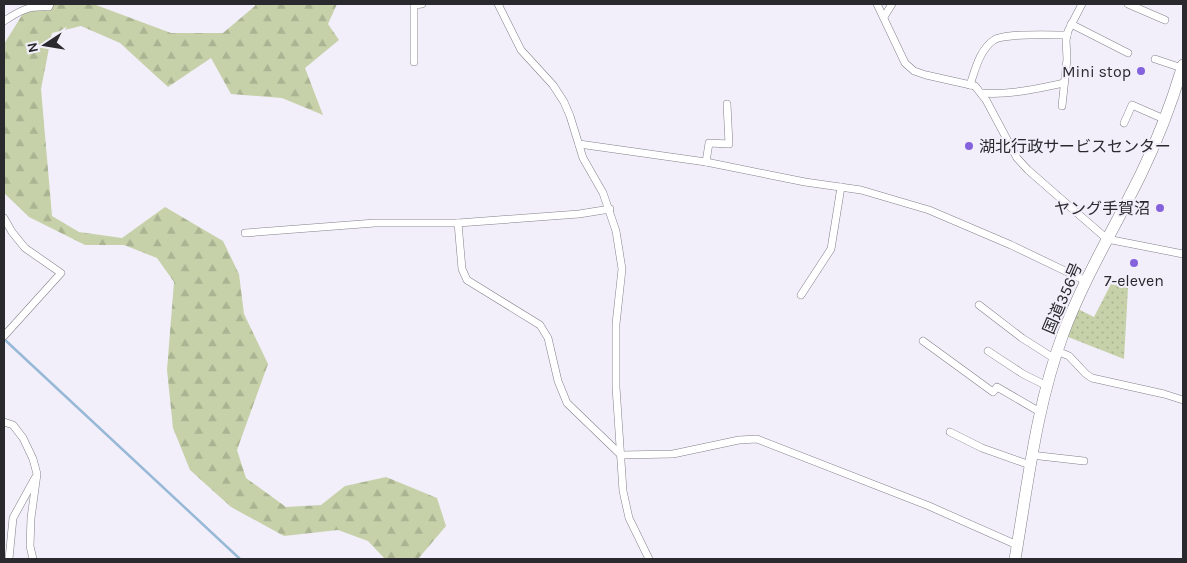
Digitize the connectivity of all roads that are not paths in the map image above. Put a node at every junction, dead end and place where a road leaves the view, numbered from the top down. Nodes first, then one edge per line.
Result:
1 (50, 4) edge
2 (422, 4) edge
3 (498, 4) edge
4 (877, 4) edge
5 (892, 4) edge
6 (1082, 4) edge
7 (1128, 4) edge
8 (884, 17) junction
9 (1165, 20) dead end
10 (4, 21) edge
11 (1071, 24) junction
12 (1067, 35) junction
13 (1128, 53) dead end
14 (1155, 59) dead end
15 (414, 62) dead end
16 (1183, 66) edge
17 (1064, 83) junction
18 (970, 85) junction
19 (981, 93) junction
20 (727, 104) dead end
21 (1062, 106) dead end
22 (1164, 119) junction
23 (1124, 123) dead end
24 (579, 144) junction
25 (706, 162) junction
26 (841, 187) junction
27 (610, 209) junction
28 (4, 218) edge
29 (458, 223) junction
30 (245, 233) dead end
31 (1107, 239) junction
32 (1183, 254) edge
33 (1086, 281) junction
34 (801, 295) dead end
35 (979, 305) dead end
36 (4, 336) edge
37 (923, 341) dead end
38 (988, 351) dead end
39 (1056, 355) junction
40 (1047, 386) junction
41 (1183, 400) edge
42 (1040, 412) junction
43 (4, 422) edge
44 (950, 432) dead end
45 (621, 455) junction
46 (1030, 460) junction
47 (1084, 461) dead end
48 (37, 474) junction
49 (1018, 545) junction
50 (9, 559) edge
51 (33, 559) edge
52 (649, 559) edge
53 (1015, 559) edge

1 - 10 street
2 - 15 street
3 - 24 street
4 - 8 street
5 - 8 street
6 - 11 street
7 - 9 street
8 - 18 street
11 - 12 street
11 - 13 street
12 - 17 street
12 - 18 street
14 - 16 street
16 - 22 highway, 国道356号
17 - 19 street
17 - 21 street
18 - 19 street
19 - 31 street
20 - 25 street
22 - 23 street
22 - 31 highway, 国道356号
24 - 25 street
24 - 27 street
25 - 26 street
26 - 33 street
26 - 34 street
27 - 29 street
27 - 45 street
28 - 36 street
29 - 30 street
29 - 45 street
31 - 32 street
31 - 33 highway, 国道356号
33 - 39 highway, 国道356号
35 - 39 street
37 - 42 street
38 - 40 street
39 - 40 highway, 国道356号
39 - 41 street
40 - 42 highway, 国道356号
42 - 46 highway, 国道356号
43 - 48 street
44 - 46 street
45 - 49 street
45 - 52 street
46 - 47 street
46 - 49 highway, 国道356号
48 - 50 street
48 - 51 street
49 - 53 highway, 国道356号

